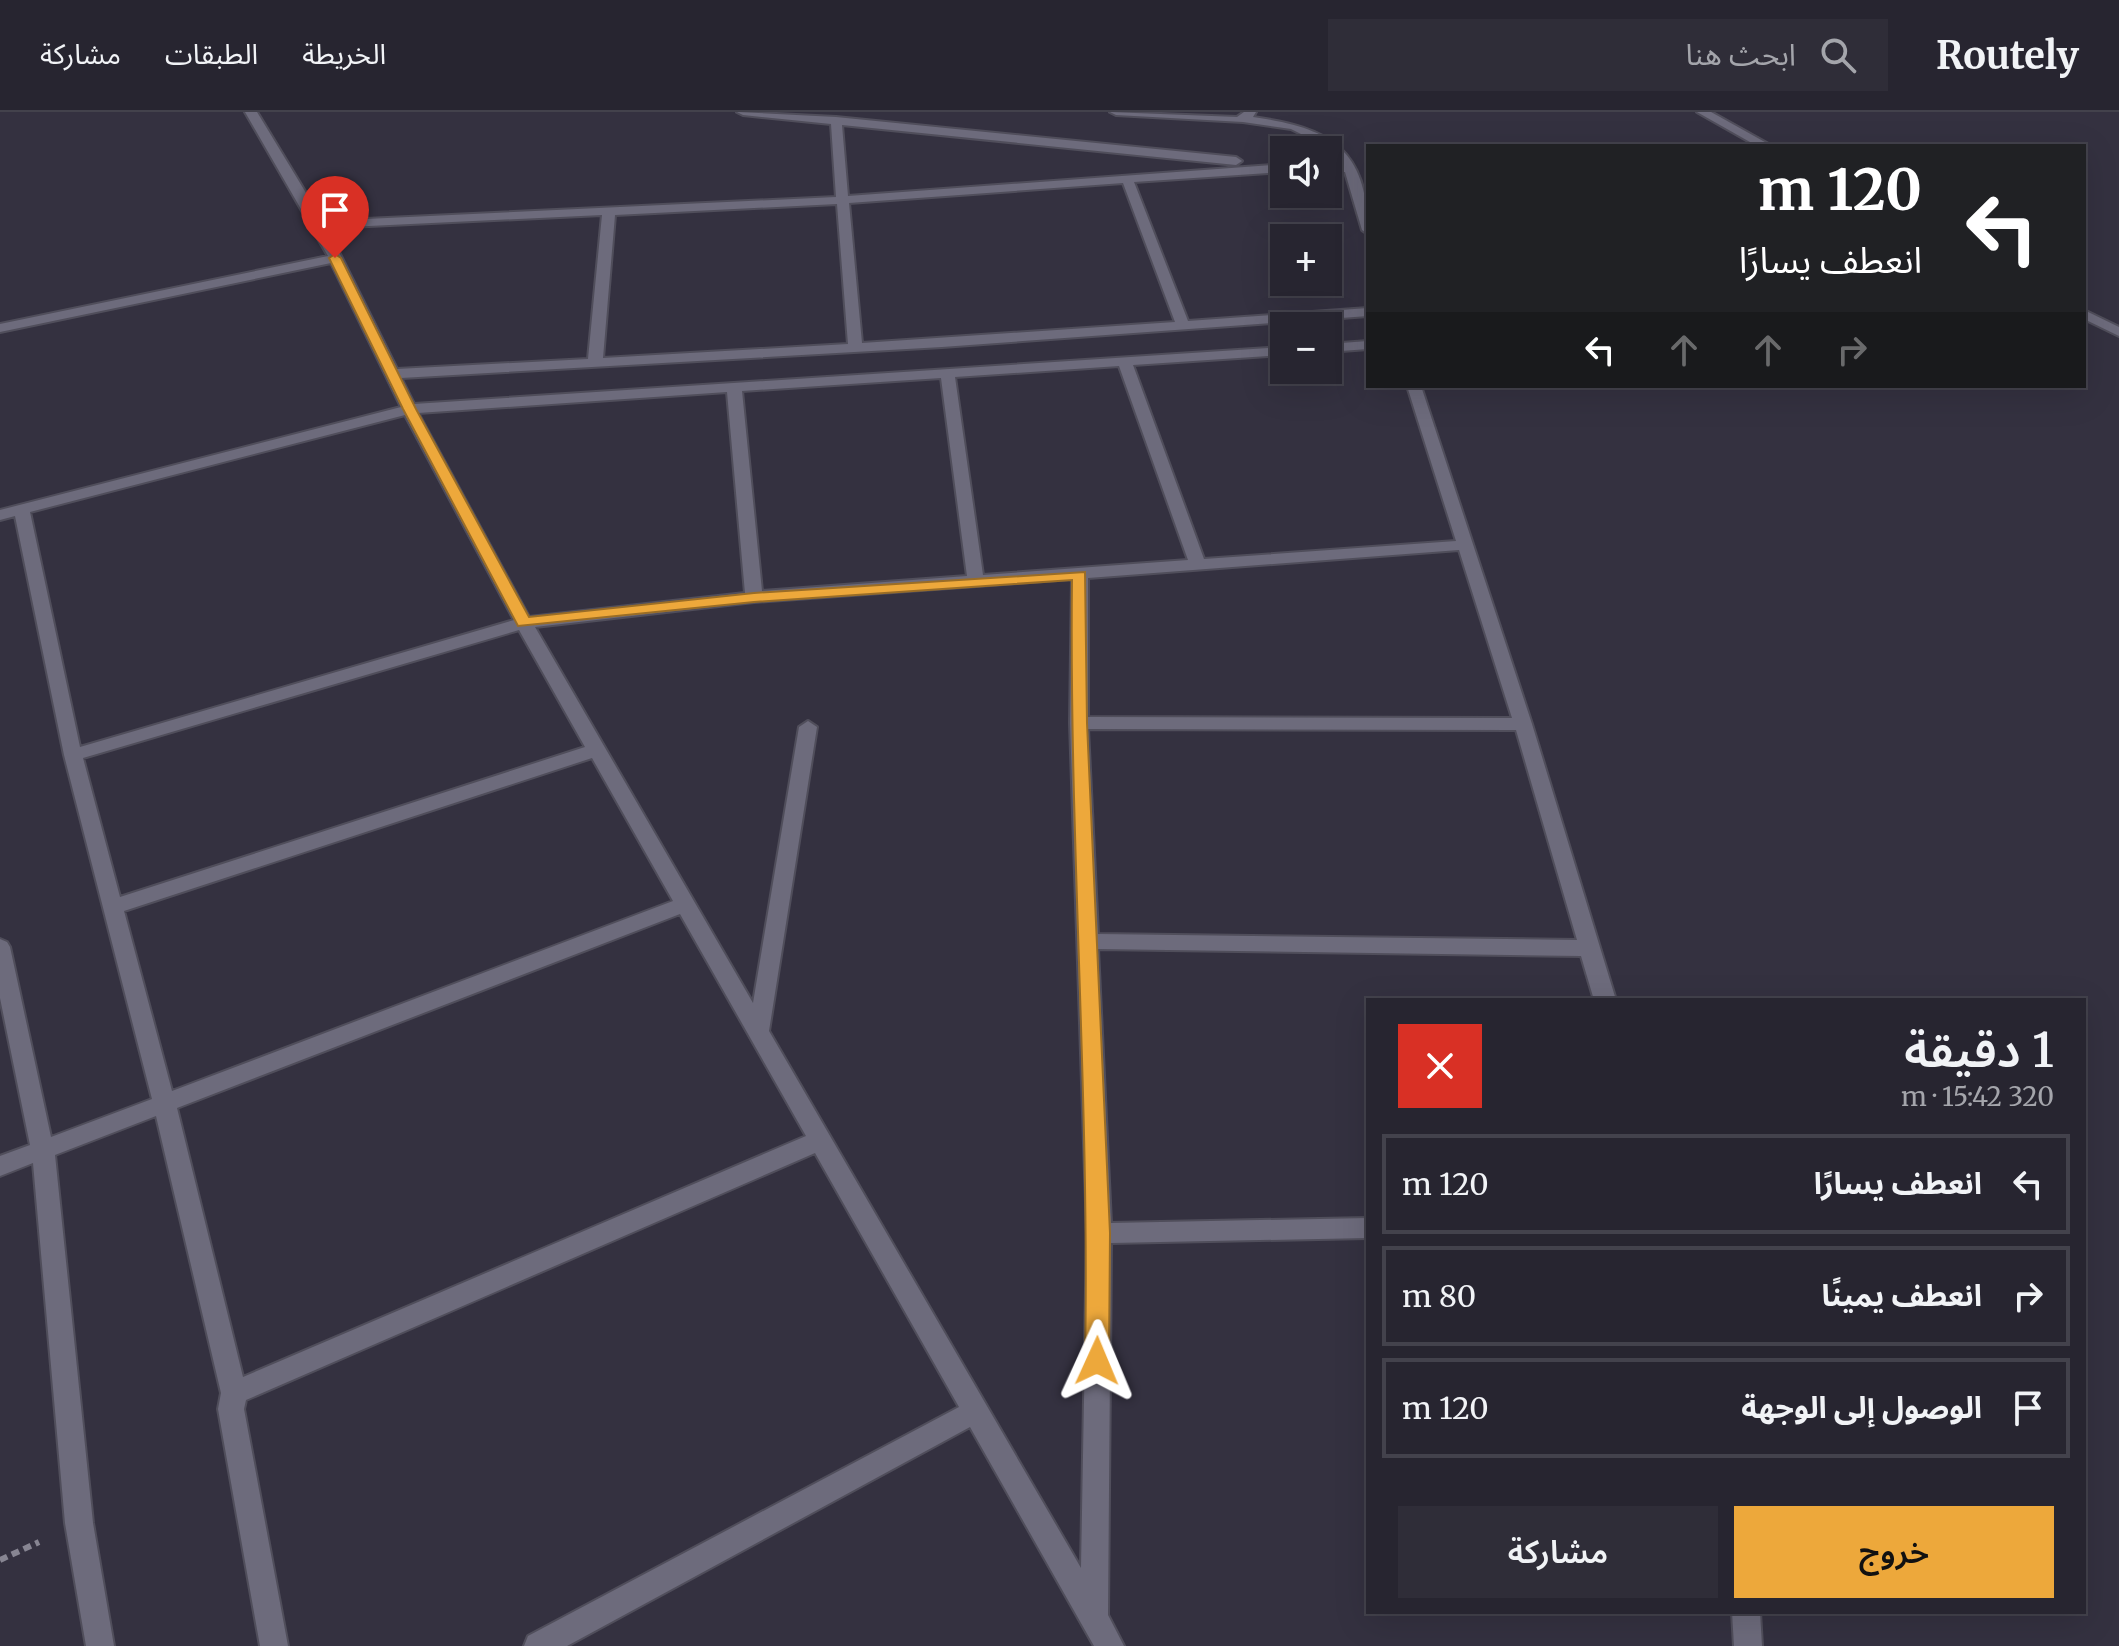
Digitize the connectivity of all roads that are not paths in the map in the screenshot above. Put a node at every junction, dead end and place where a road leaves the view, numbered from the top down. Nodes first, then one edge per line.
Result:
1 (251, 112) edge
2 (743, 112) edge
3 (1116, 112) edge
4 (1703, 112) edge
5 (1247, 115) edge
6 (836, 120) junction
7 (1762, 144) edge
8 (1270, 166) edge
9 (1270, 168) edge
10 (1342, 168) edge
11 (1349, 168) junction
12 (1127, 179) junction
13 (842, 200) junction
14 (609, 211) junction
15 (1366, 222) edge
16 (319, 225) junction
17 (335, 258) junction
18 (1366, 312) edge
19 (2086, 315) edge
20 (1183, 325) junction
21 (0, 328) edge
22 (2119, 332) edge
23 (1366, 345) edge
24 (1342, 347) edge
25 (855, 348) junction
26 (1270, 352) edge
27 (1124, 361) junction
28 (595, 364) junction
29 (947, 373) junction
30 (392, 374) junction
31 (734, 387) junction
32 (1415, 388) edge
33 (409, 409) junction
34 (22, 510) junction
35 (0, 515) edge
36 (1467, 545) junction
37 (1198, 566) junction
38 (1080, 575) junction
39 (976, 581) junction
40 (754, 597) junction
41 (524, 623) junction
42 (1079, 723) junction
43 (1523, 724) junction
44 (808, 727) dead end
45 (598, 749) junction
46 (73, 755) junction
47 (686, 904) junction
48 (113, 907) junction
49 (1087, 941) junction
50 (0, 947) edge
51 (1590, 948) junction
52 (1604, 998) edge
53 (759, 1030) junction
54 (164, 1103) junction
55 (821, 1140) junction
56 (43, 1151) junction
57 (0, 1166) edge
58 (1366, 1228) edge
59 (1099, 1233) junction
60 (234, 1393) junction
61 (976, 1411) junction
62 (1746, 1614) edge
63 (1094, 1615) junction
64 (100, 1646) edge
65 (274, 1646) edge
66 (538, 1646) edge
67 (1110, 1646) edge
68 (1748, 1646) edge

1 - 16 street
2 - 6 street
3 - 5 street
4 - 7 street
5 - 11 street
6 - 8 street
6 - 13 street
9 - 12 street
10 - 11 street
11 - 15 street
12 - 13 street
12 - 20 street
13 - 14 street
13 - 25 street
14 - 16 street
14 - 28 street
16 - 17 street
17 - 21 street
17 - 30 street
18 - 20 street
19 - 22 street
20 - 25 street
23 - 24 street
25 - 28 street
26 - 27 street
27 - 29 street
27 - 37 street
28 - 30 street
29 - 31 street
29 - 39 street
30 - 33 street
31 - 33 street
31 - 40 street
32 - 36 street
33 - 34 street
33 - 41 street
34 - 35 street
34 - 46 street
36 - 37 street
36 - 43 street
37 - 38 street
38 - 39 street
38 - 42 street
39 - 40 street
40 - 41 street
41 - 45 street
41 - 46 street
42 - 43 street
42 - 49 street
43 - 51 street
44 - 53 street
45 - 47 street
45 - 48 street
46 - 48 street
47 - 53 street
47 - 54 street
48 - 54 street
49 - 51 street
49 - 59 street
50 - 56 street
51 - 52 street
53 - 55 street
54 - 56 street
54 - 60 street
55 - 60 street
55 - 61 street
56 - 57 street
56 - 64 street
58 - 59 street
59 - 63 street
60 - 65 street
61 - 63 street
61 - 66 street
62 - 68 street
63 - 67 street

